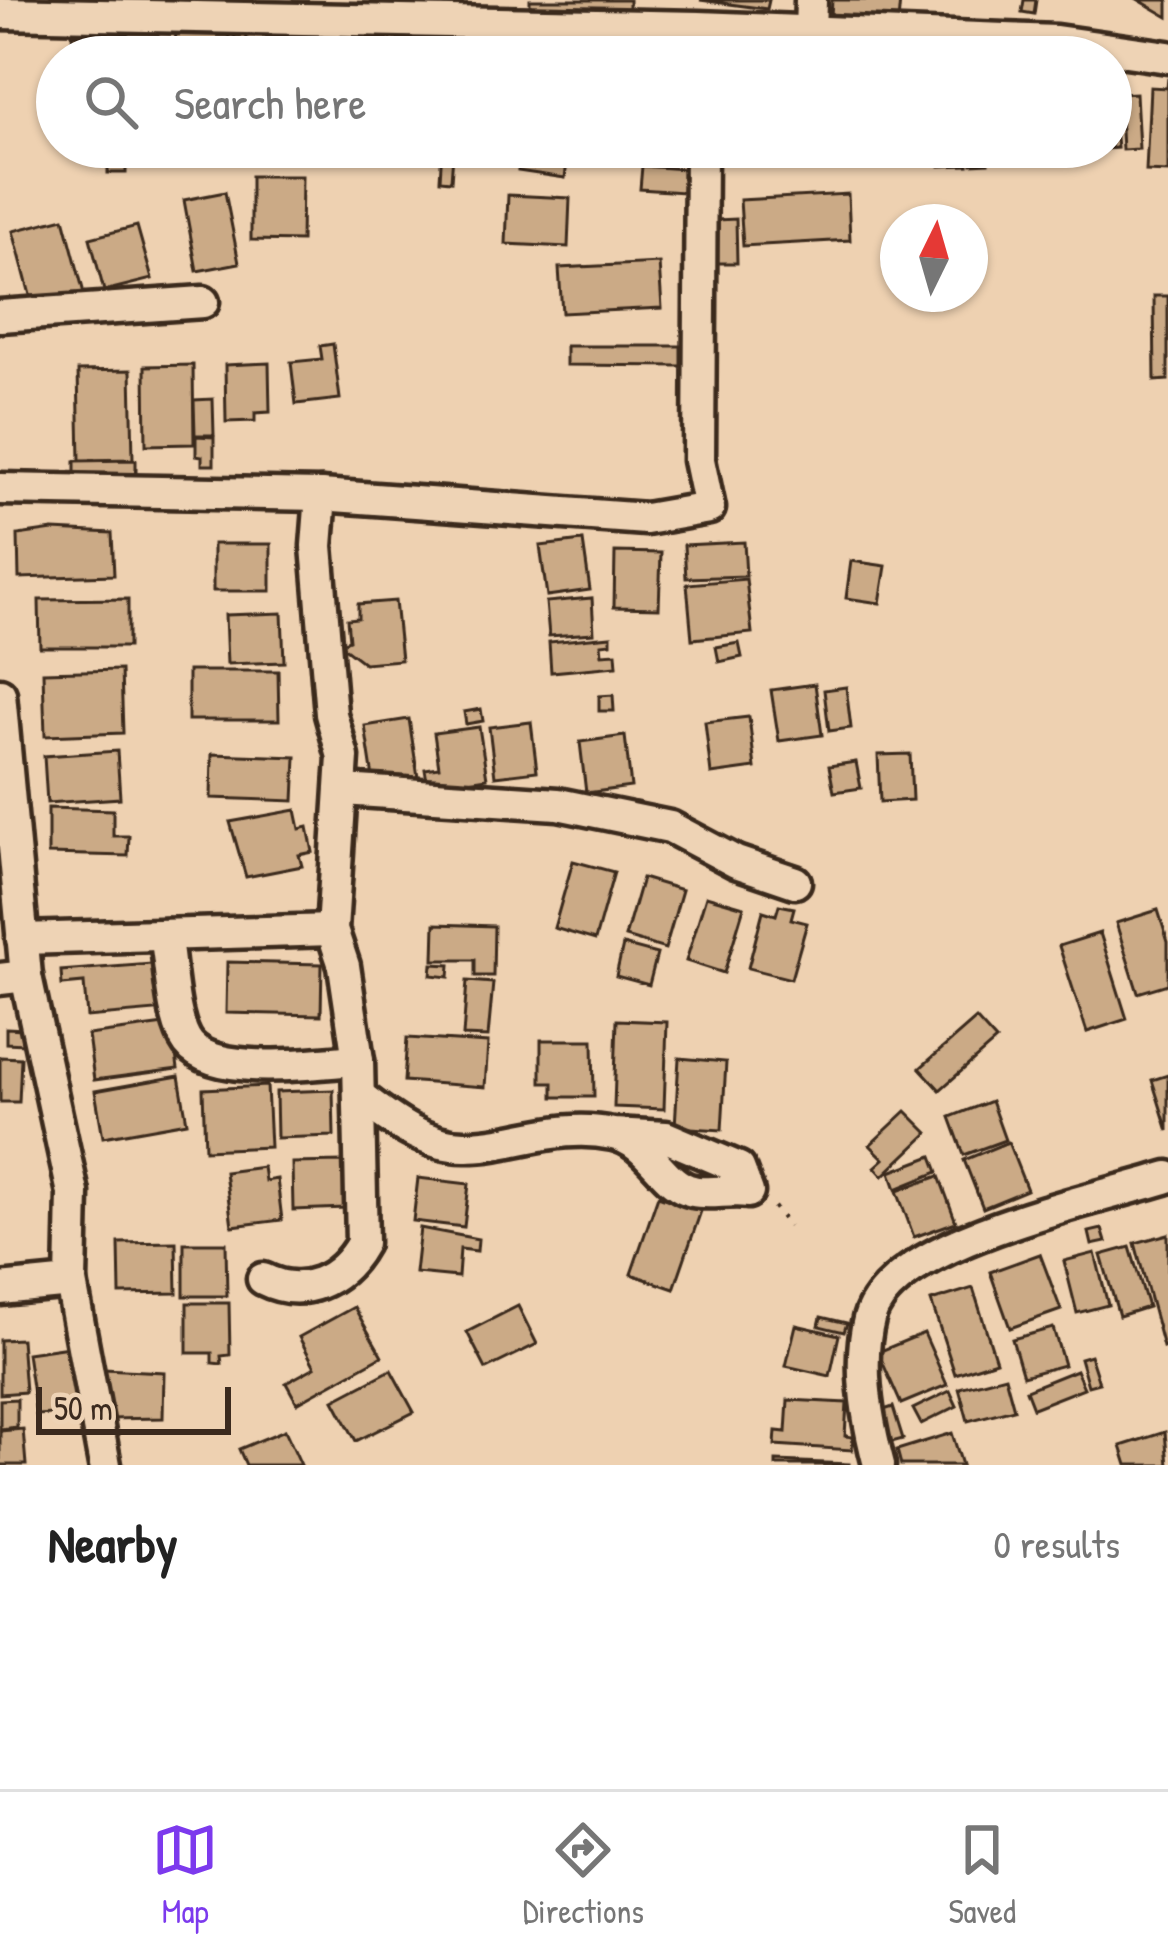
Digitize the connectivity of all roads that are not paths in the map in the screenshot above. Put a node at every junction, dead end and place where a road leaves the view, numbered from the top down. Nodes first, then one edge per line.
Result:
1 (811, 0) edge
2 (497, 11) edge
3 (0, 13) edge
4 (810, 33) junction
5 (660, 36) edge
6 (773, 36) edge
7 (902, 36) edge
8 (1132, 52) edge
9 (1168, 57) edge
10 (700, 168) edge
11 (203, 302) dead end
12 (0, 316) edge
13 (0, 489) edge
14 (321, 495) junction
15 (0, 694) edge
16 (343, 790) junction
17 (795, 882) dead end
18 (332, 930) junction
19 (165, 935) junction
20 (22, 939) junction
21 (13, 978) edge
22 (358, 1060) junction
23 (361, 1096) junction
24 (614, 1134) dead end
25 (1168, 1177) edge
26 (262, 1279) dead end
27 (71, 1282) junction
28 (0, 1289) edge
29 (105, 1465) edge
30 (879, 1465) edge

1 - 4 street
2 - 3 street
2 - 5 street
4 - 6 street
4 - 7 street
8 - 9 street
10 - 14 street
11 - 12 street
13 - 14 street
14 - 16 street
15 - 20 street
16 - 17 street
16 - 18 street
18 - 19 street
18 - 22 street
19 - 20 street
19 - 22 street
20 - 21 street
21 - 27 street
22 - 23 street
23 - 24 street
23 - 26 street
25 - 30 street
27 - 28 street
27 - 29 street

